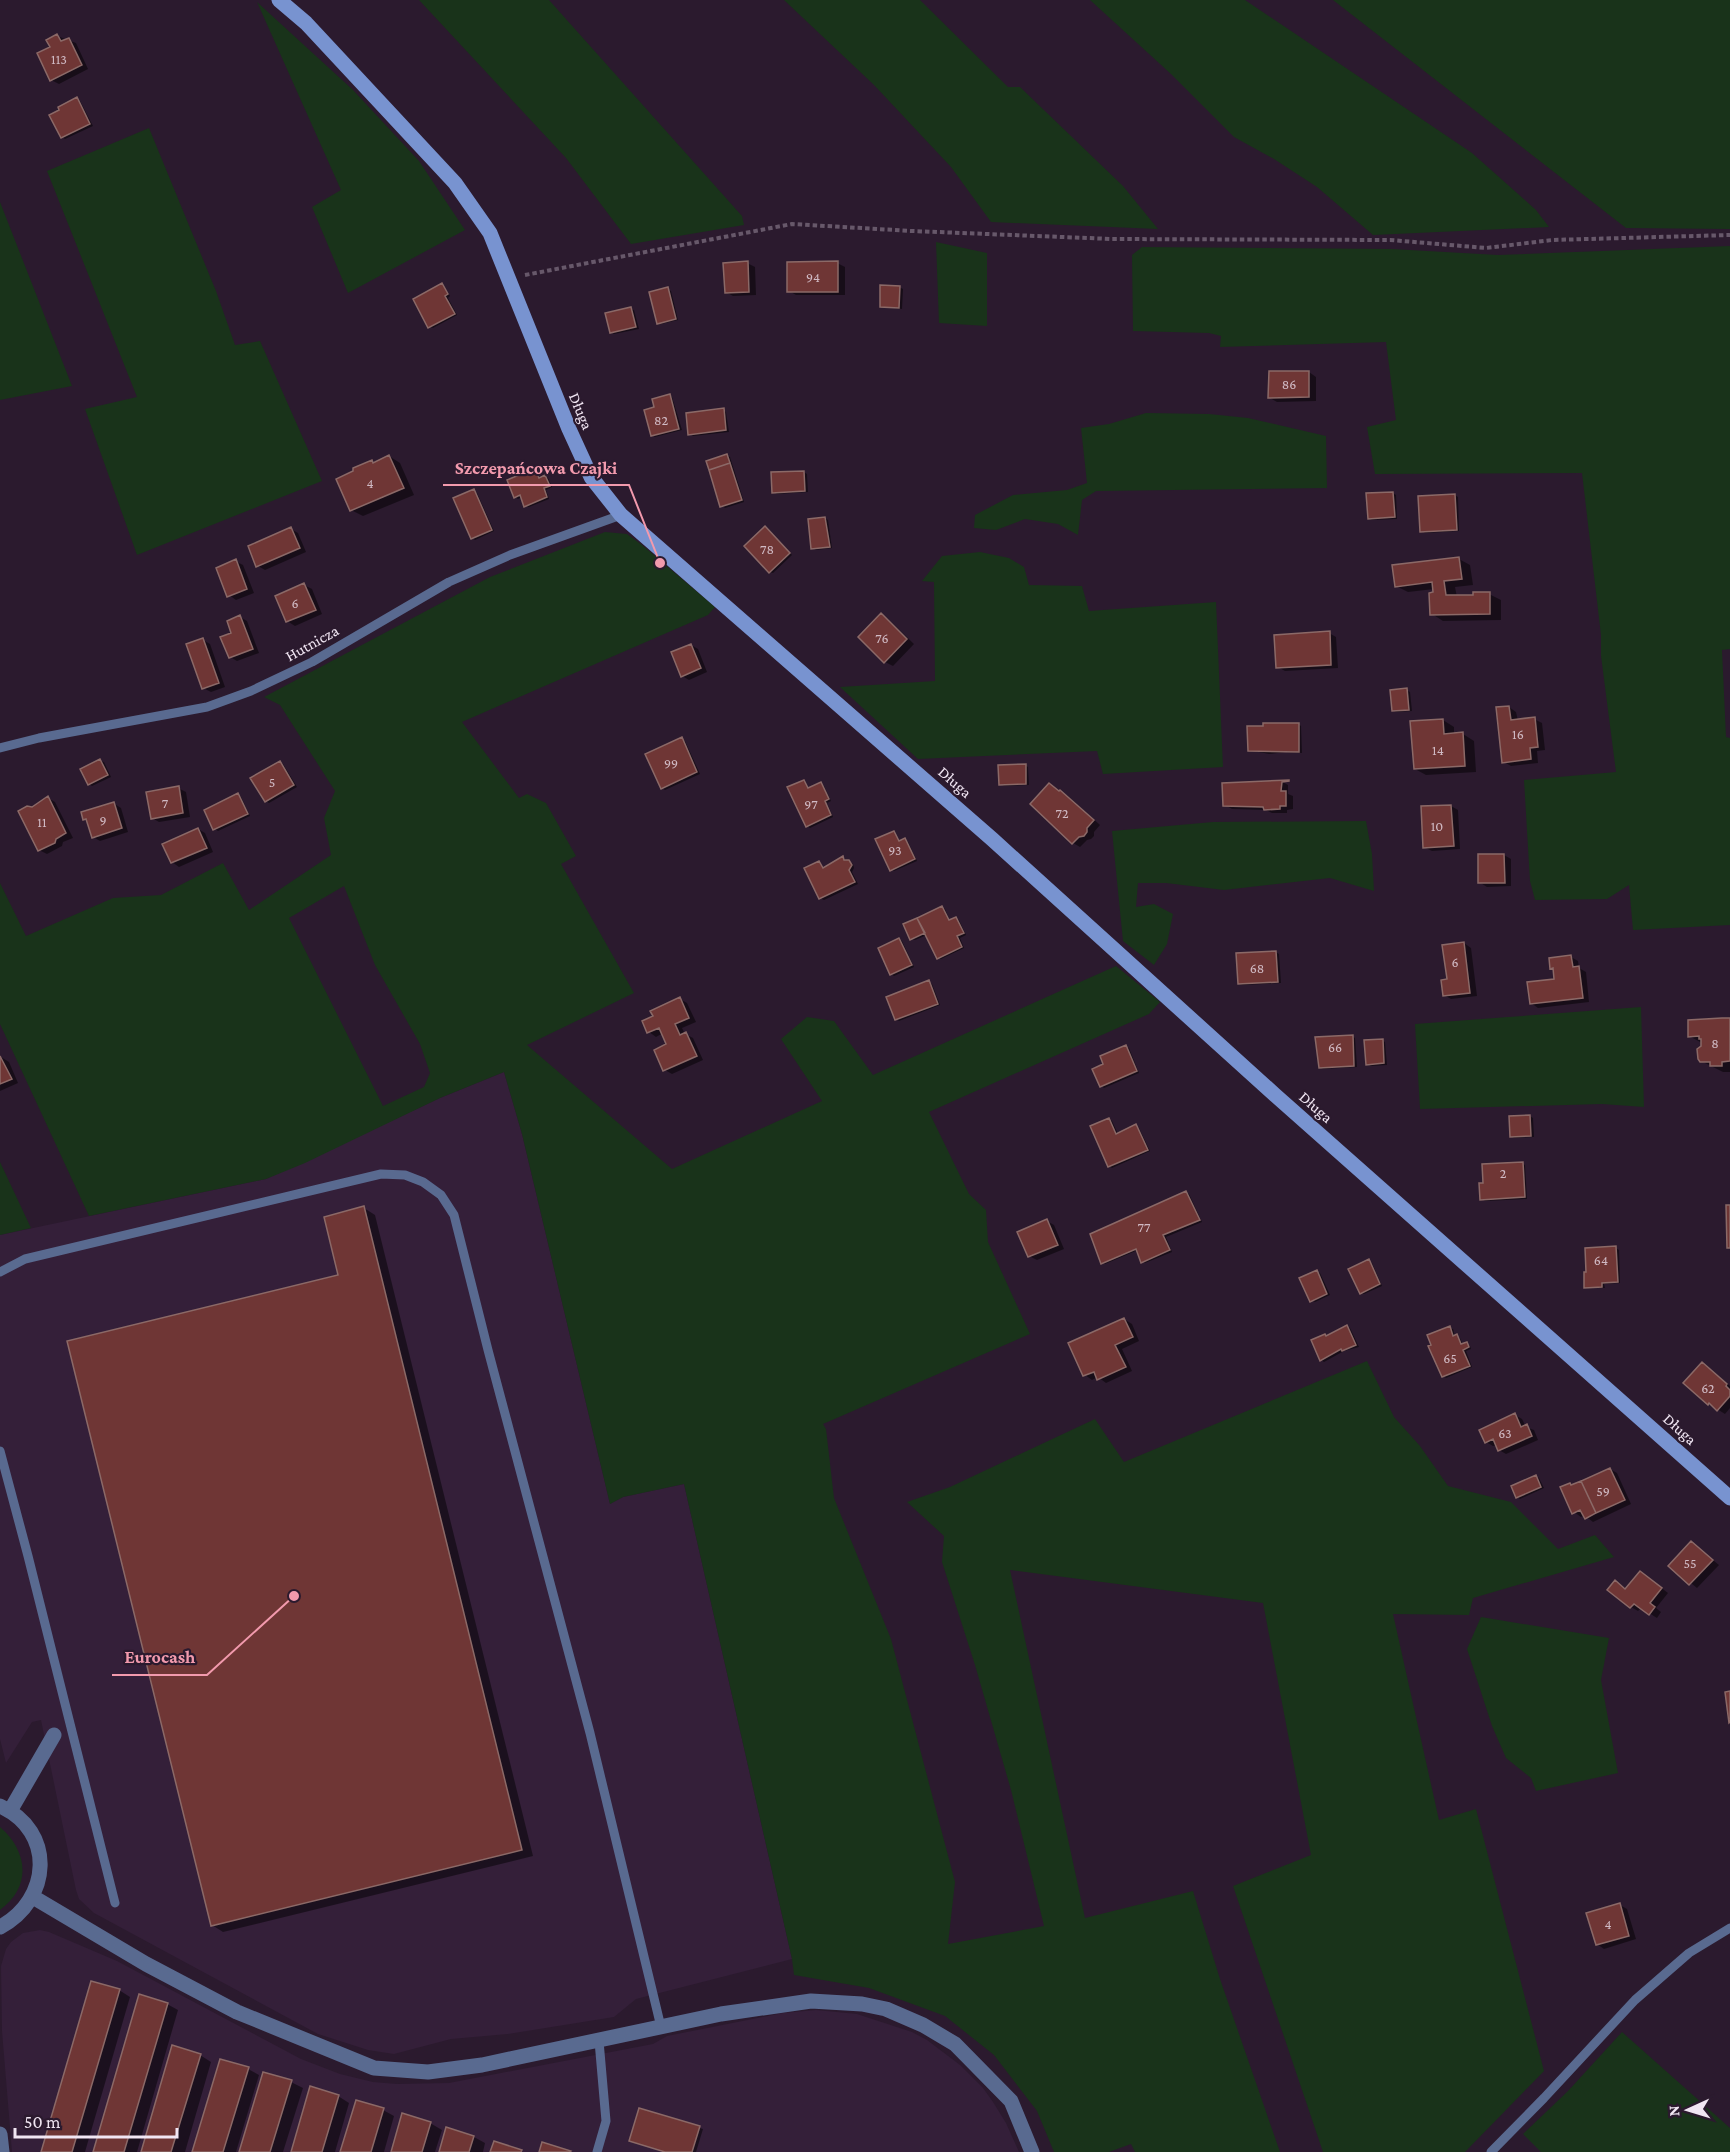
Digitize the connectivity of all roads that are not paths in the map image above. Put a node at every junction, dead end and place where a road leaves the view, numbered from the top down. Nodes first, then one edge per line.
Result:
1 (279, 0) edge
2 (621, 515) junction
3 (0, 748) edge
4 (0, 1272) edge
5 (0, 1451) edge
6 (1730, 1498) edge
7 (70, 1727) junction
8 (54, 1735) joint
9 (5, 1809) edge
10 (33, 1897) junction
11 (115, 1903) dead end
12 (0, 1927) edge
13 (1730, 1928) edge
14 (661, 2027) junction
15 (600, 2041) junction
16 (0, 2134) edge
17 (2, 2152) edge
18 (597, 2152) edge
19 (1032, 2152) edge
20 (1491, 2152) edge

1 - 2 street, Długa
2 - 3 lane, Hutnicza
2 - 6 street, Długa
4 - 14 lane
5 - 7 lane
7 - 8 lane
7 - 11 lane
8 - 9 street
9 - 10 street
10 - 12 street
10 - 15 street
13 - 20 lane
14 - 15 street
14 - 19 street
15 - 18 lane
16 - 17 street

